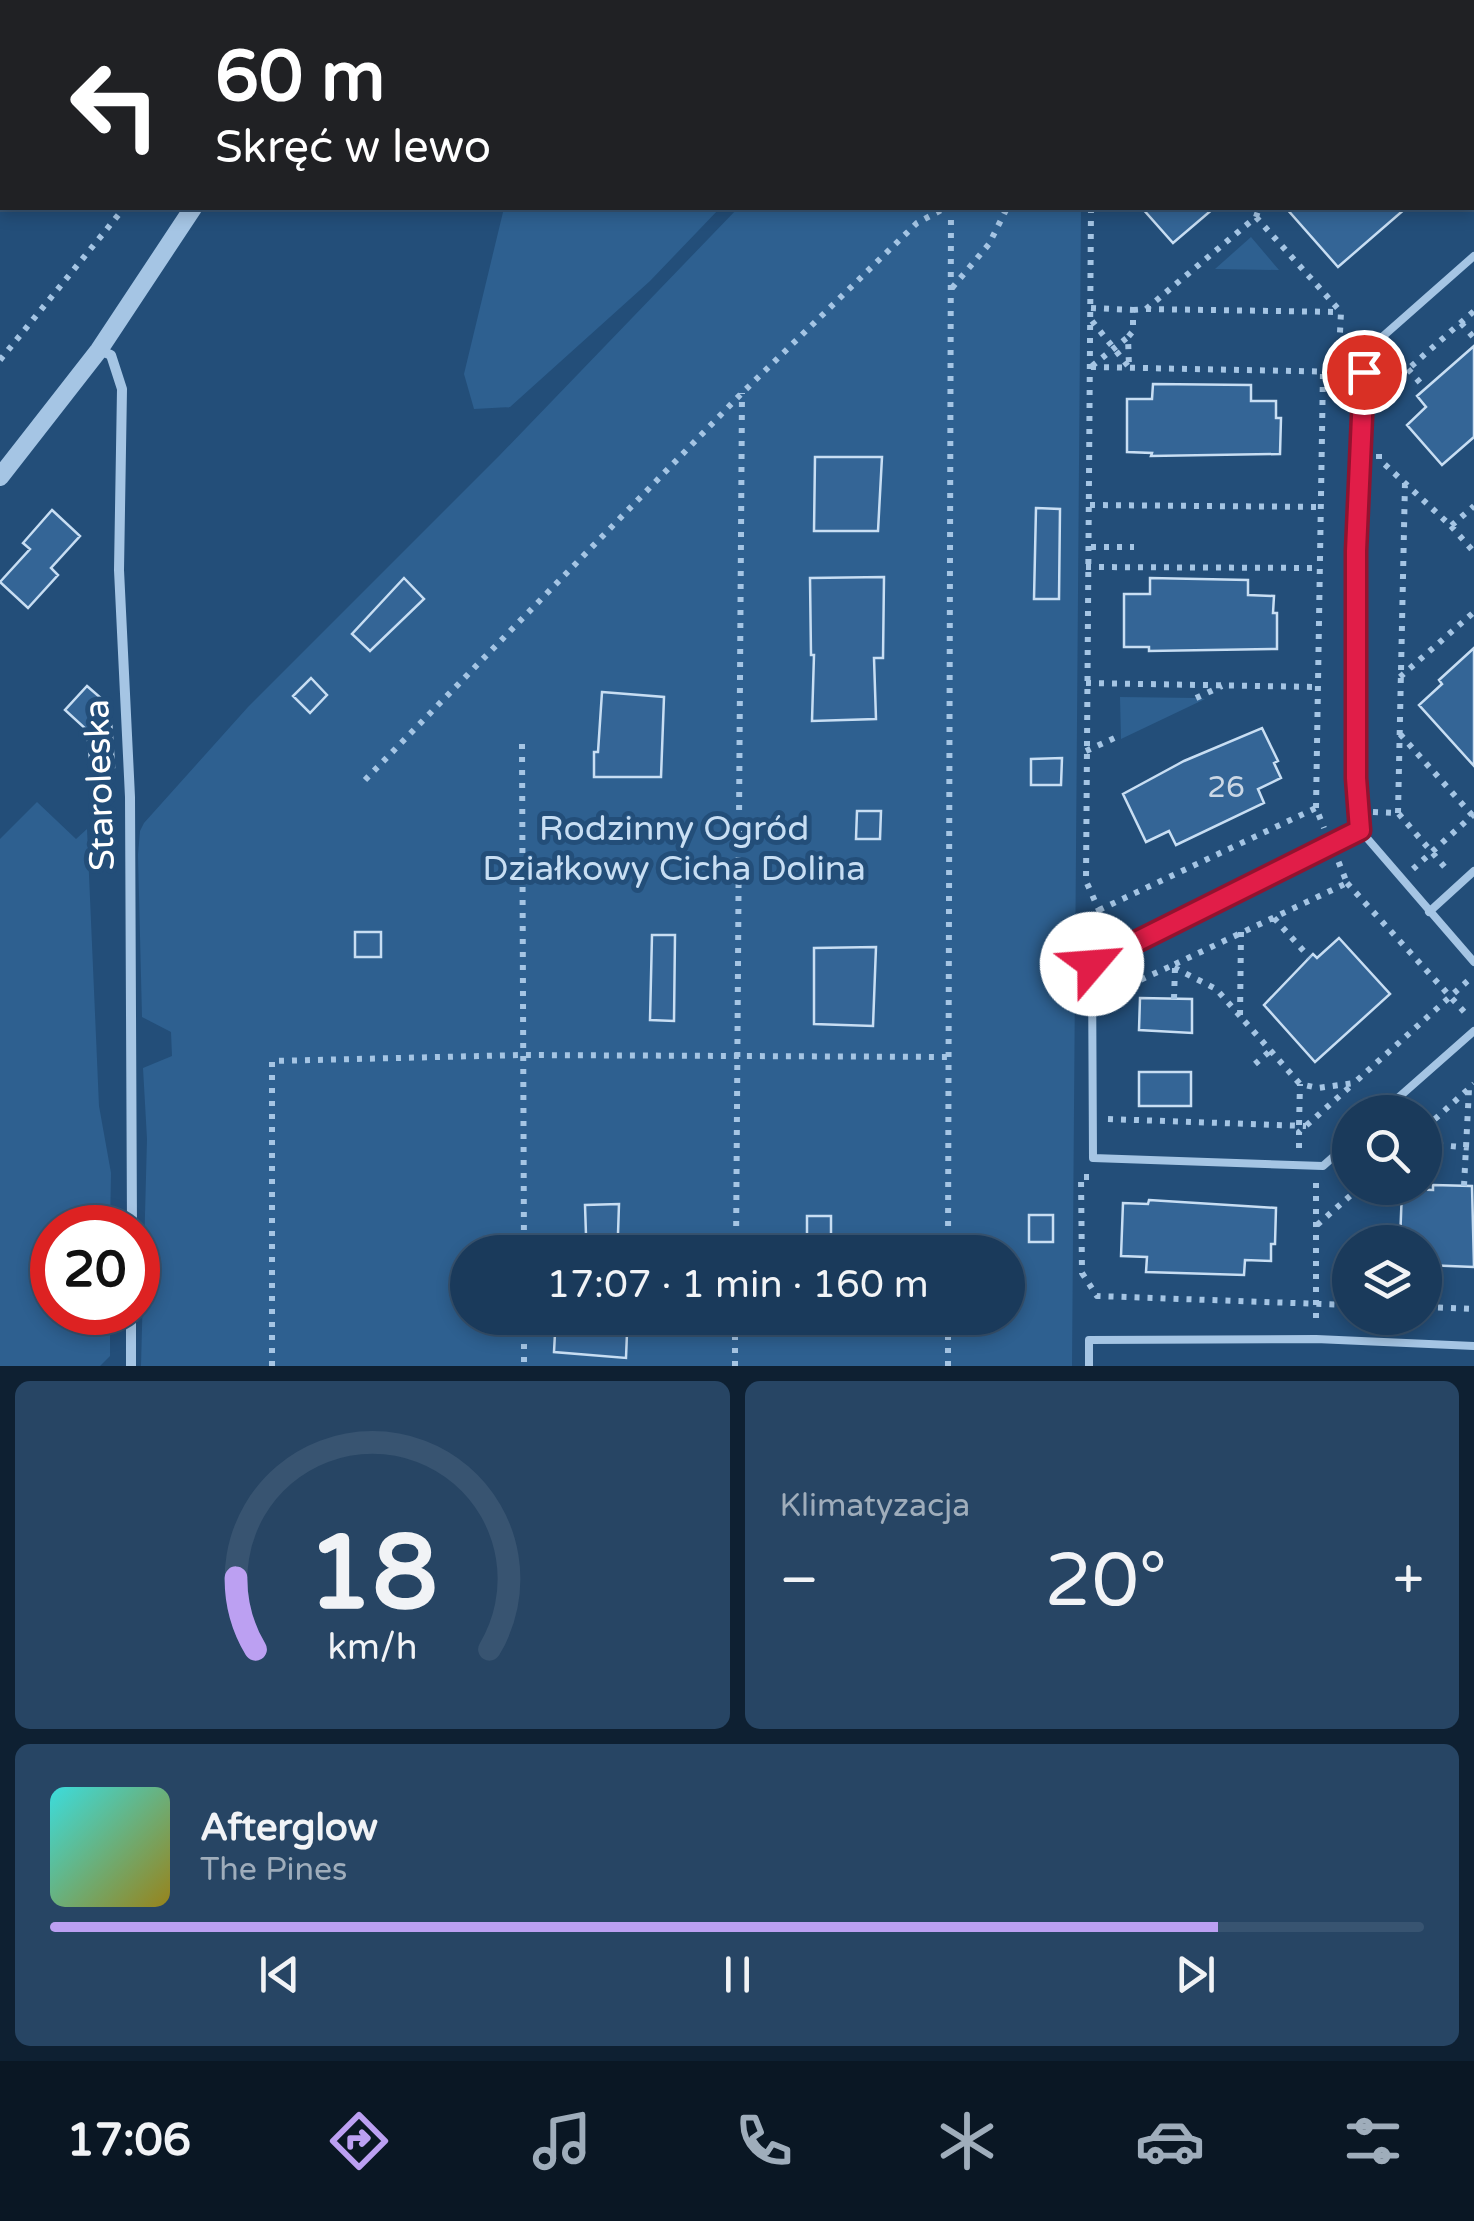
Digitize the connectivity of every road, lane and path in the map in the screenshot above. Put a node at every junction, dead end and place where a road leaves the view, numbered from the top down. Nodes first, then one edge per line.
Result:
1 (122, 210) edge
2 (192, 210) edge
3 (944, 210) edge
4 (948, 210) edge
5 (1007, 210) edge
6 (1091, 210) edge
7 (1258, 210) edge
8 (1256, 216) junction
9 (1474, 256) edge
10 (951, 289) junction
11 (1091, 308) junction
12 (1146, 309) junction
13 (1134, 310) junction
14 (1474, 311) edge
15 (1341, 312) junction
16 (1091, 320) junction
17 (1461, 322) junction
18 (1128, 337) junction
19 (1474, 338) edge
20 (1114, 348) junction
21 (99, 350) junction
22 (1339, 353) dead end
23 (0, 360) edge
24 (1091, 366) junction
25 (1129, 368) junction
26 (1408, 368) junction
27 (1322, 371) junction
28 (1364, 372) junction
29 (1423, 386) dead end
30 (742, 392) junction
31 (1380, 410) dead end
32 (1380, 442) dead end
33 (0, 477) edge
34 (1405, 482) junction
35 (1090, 505) junction
36 (1321, 506) junction
37 (1474, 506) edge
38 (1451, 526) junction
39 (1090, 547) junction
40 (1134, 547) dead end
41 (1474, 552) edge
42 (1086, 567) junction
43 (1320, 568) junction
44 (1474, 612) edge
45 (1400, 677) junction
46 (1086, 683) junction
47 (1126, 684) junction
48 (1223, 685) junction
49 (1318, 687) junction
50 (1125, 697) dead end
51 (1196, 698) dead end
52 (1399, 733) junction
53 (1121, 735) dead end
54 (522, 744) dead end
55 (1086, 751) junction
56 (365, 780) dead end
57 (1316, 808) junction
58 (1357, 810) junction
59 (1398, 813) junction
60 (1473, 815) edge
61 (1360, 830) junction
62 (1331, 844) junction
63 (1430, 853) junction
64 (1474, 871) edge
65 (1401, 879) junction
66 (1348, 882) junction
67 (1460, 884) junction
68 (1099, 911) junction
69 (1429, 912) junction
70 (1274, 917) junction
71 (1241, 932) junction
72 (1118, 952) junction
73 (1310, 958) dead end
74 (1474, 962) edge
75 (1173, 967) junction
76 (1474, 974) edge
77 (1129, 985) dead end
78 (1450, 996) junction
79 (1174, 998) dead end
80 (1240, 1016) junction
81 (1474, 1022) edge
82 (1474, 1031) edge
83 (1270, 1050) junction
84 (524, 1055) junction
85 (949, 1057) junction
86 (737, 1058) junction
87 (1255, 1064) dead end
88 (1354, 1083) junction
89 (1300, 1084) junction
90 (1472, 1086) edge
91 (1401, 1095) edge
92 (1442, 1113) edge
93 (1093, 1119) junction
94 (1302, 1125) junction
95 (1442, 1146) edge
96 (1470, 1148) edge
97 (1332, 1158) edge
98 (1298, 1165) junction
99 (1094, 1178) dead end
100 (1298, 1182) dead end
101 (1464, 1186) dead end
102 (132, 1205) edge
103 (1340, 1205) edge
104 (1316, 1226) junction
105 (524, 1235) edge
106 (736, 1235) edge
107 (948, 1235) edge
108 (1316, 1304) junction
109 (1332, 1304) edge
110 (1442, 1308) edge
111 (1474, 1309) edge
112 (132, 1335) edge
113 (524, 1335) edge
114 (736, 1335) edge
115 (948, 1335) edge
116 (1316, 1339) junction
117 (1474, 1346) edge
118 (131, 1366) edge
119 (272, 1366) edge
120 (524, 1366) edge
121 (735, 1366) edge
122 (948, 1366) edge
123 (1089, 1366) edge

1 - 23 path
2 - 21 street
3 - 30 path
4 - 10 path
5 - 10 path
6 - 11 path
7 - 8 path
8 - 12 path
8 - 15 path
9 - 28 lane
10 - 85 path
11 - 13 path
11 - 16 path
12 - 13 path
12 - 15 path
13 - 18 path
14 - 17 path
15 - 22 path
16 - 20 path
16 - 24 path
17 - 19 path
17 - 26 path
18 - 20 path
18 - 25 path
20 - 24 path
20 - 25 path
21 - 33 street
21 - 102 street, Staroleska
24 - 25 path
24 - 35 path
25 - 27 path
26 - 29 path
26 - 31 path
27 - 28 path
27 - 36 path
28 - 58 lane
30 - 56 path
30 - 86 path
32 - 34 path
34 - 38 path
34 - 45 path
35 - 36 path
35 - 39 path
36 - 43 path
37 - 38 path
38 - 41 path
39 - 40 path
39 - 42 path
42 - 43 path
42 - 46 path
43 - 49 path
44 - 45 path
45 - 52 path
46 - 47 path
46 - 55 path
47 - 48 path
47 - 50 path
48 - 49 path
48 - 51 path
49 - 57 path
52 - 59 path
52 - 60 path
53 - 55 path
54 - 84 path
55 - 68 path
57 - 62 path
57 - 68 path
58 - 59 path
58 - 61 lane
59 - 63 path
60 - 63 path
61 - 62 lane
61 - 65 lane
62 - 66 path
62 - 72 lane
63 - 65 path
63 - 67 path
64 - 67 lane
65 - 69 lane
66 - 70 path
66 - 78 path
67 - 69 lane
68 - 72 path
69 - 74 lane
70 - 71 path
70 - 73 path
71 - 75 path
71 - 80 path
72 - 93 lane
75 - 77 path
75 - 79 path
75 - 80 path
76 - 78 path
78 - 81 path
78 - 88 path
80 - 83 path
82 - 91 lane
83 - 87 path
83 - 89 path
84 - 86 path
84 - 105 path
84 - 119 path
85 - 86 path
85 - 107 path
86 - 106 path
88 - 89 path
88 - 94 path
89 - 94 path
90 - 92 path
90 - 96 path
93 - 94 path
93 - 98 lane
94 - 98 path
95 - 96 path
96 - 101 path
97 - 98 lane
99 - 108 path
100 - 104 path
103 - 104 path
104 - 108 path
108 - 109 path
108 - 116 path
110 - 111 path
112 - 118 street
113 - 120 path
114 - 121 path
115 - 122 path
116 - 117 lane
116 - 123 lane

